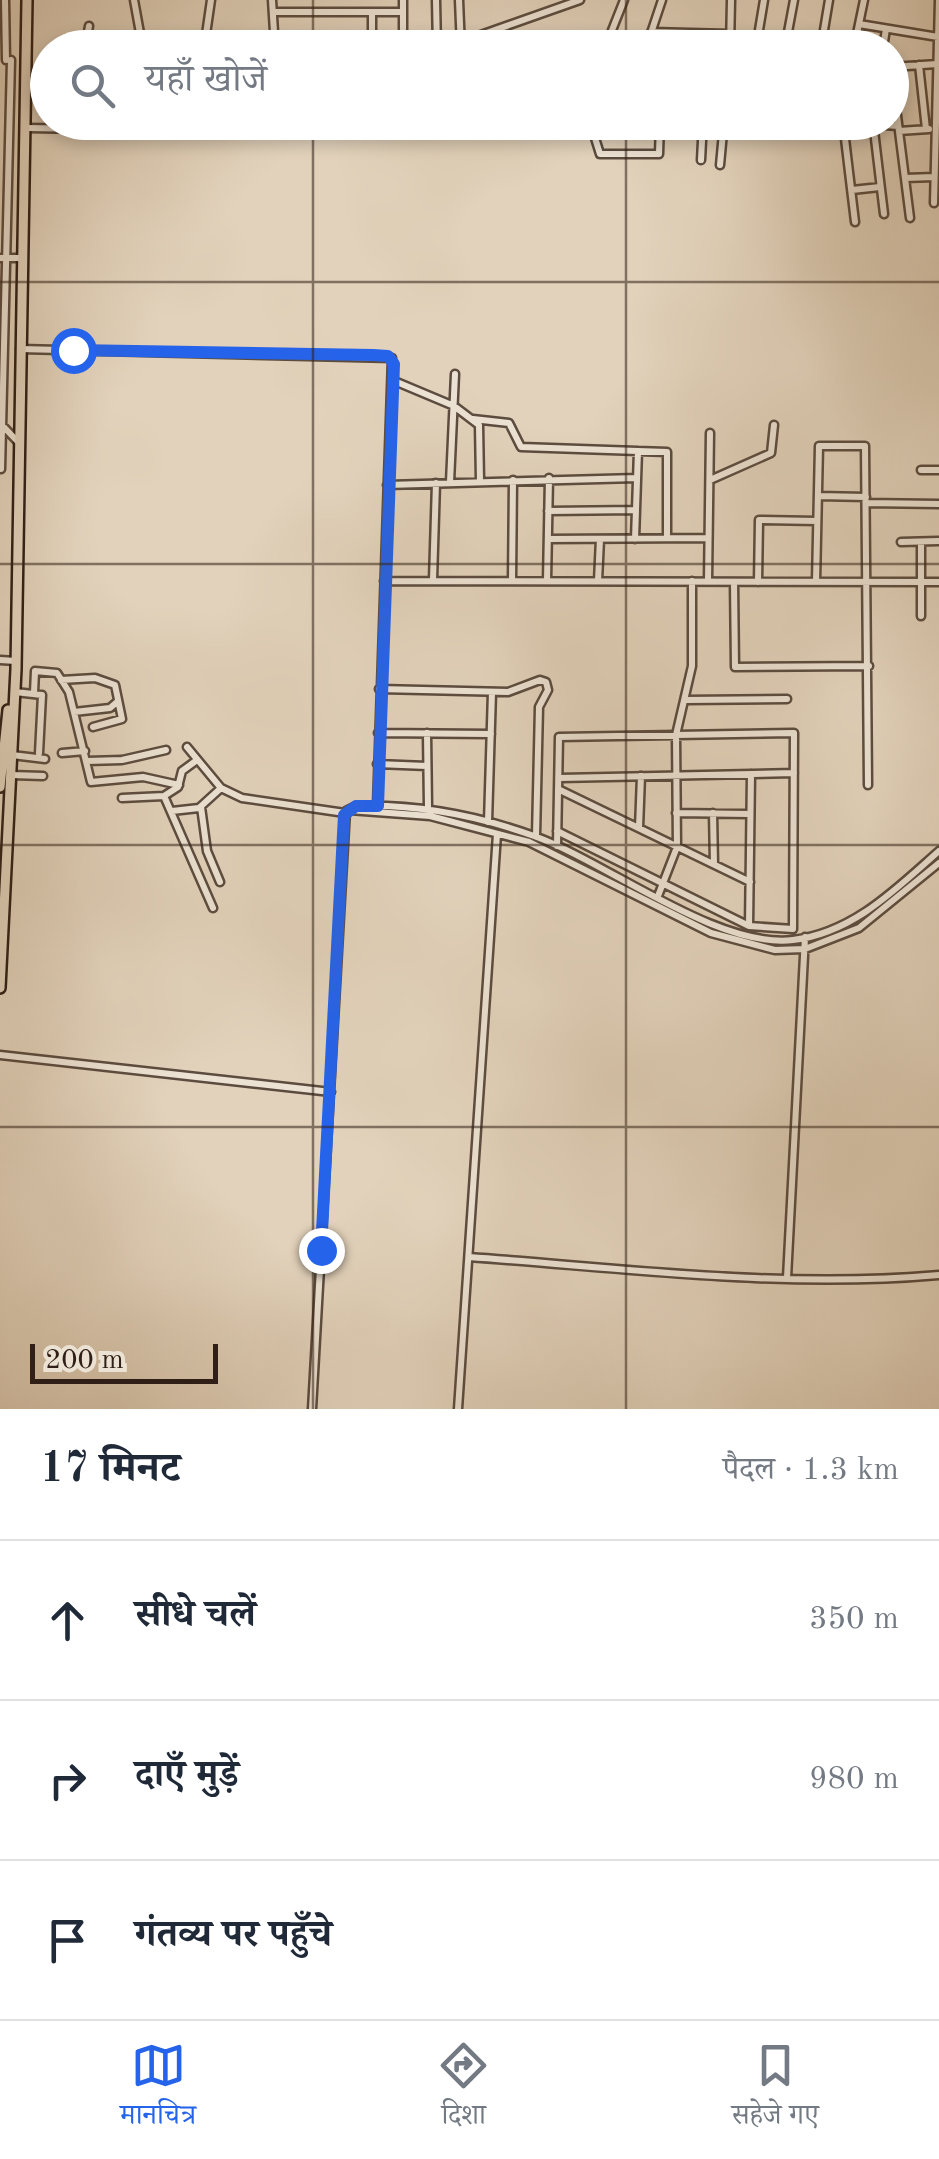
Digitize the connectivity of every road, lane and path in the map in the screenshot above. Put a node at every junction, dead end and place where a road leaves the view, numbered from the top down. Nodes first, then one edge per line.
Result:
1 (5, 0) edge
2 (25, 0) edge
3 (134, 0) edge
4 (211, 0) edge
5 (272, 0) edge
6 (403, 0) edge
7 (436, 0) edge
8 (459, 0) edge
9 (540, 0) edge
10 (580, 0) edge
11 (624, 0) edge
12 (662, 0) edge
13 (730, 0) edge
14 (764, 0) edge
15 (794, 0) edge
16 (829, 0) edge
17 (864, 0) edge
18 (939, 0) edge
19 (273, 12) junction
20 (372, 12) junction
21 (403, 12) junction
22 (542, 14) junction
23 (860, 24) junction
24 (89, 26) dead end
25 (886, 29) joint
26 (88, 30) edge
27 (139, 30) edge
28 (207, 30) edge
29 (274, 30) edge
30 (372, 30) edge
31 (404, 30) edge
32 (437, 30) edge
33 (460, 30) edge
34 (500, 30) edge
35 (613, 30) edge
36 (652, 30) edge
37 (730, 30) edge
38 (759, 30) edge
39 (789, 30) edge
40 (823, 30) edge
41 (858, 30) edge
42 (892, 30) edge
43 (909, 33) edge
44 (938, 37) edge
45 (6, 60) edge
46 (26, 62) junction
47 (937, 64) edge
48 (909, 66) edge
49 (919, 66) junction
50 (28, 128) joint
51 (909, 129) edge
52 (931, 129) junction
53 (595, 140) edge
54 (659, 140) edge
55 (702, 140) edge
56 (722, 140) edge
57 (846, 140) edge
58 (875, 140) edge
59 (900, 140) edge
60 (701, 160) dead end
61 (720, 165) dead end
62 (934, 177) junction
63 (905, 178) junction
64 (881, 187) junction
65 (852, 190) junction
66 (934, 204) dead end
67 (884, 214) dead end
68 (910, 218) dead end
69 (855, 222) dead end
70 (3, 258) edge
71 (21, 258) junction
72 (21, 349) junction
73 (456, 374) dead end
74 (392, 380) junction
75 (454, 406) junction
76 (473, 418) junction
77 (0, 423) edge
78 (774, 425) dead end
79 (710, 433) dead end
80 (20, 444) junction
81 (638, 451) junction
82 (0, 468) edge
83 (921, 470) dead end
84 (939, 470) edge
85 (549, 478) junction
86 (637, 478) junction
87 (513, 480) junction
88 (710, 480) junction
89 (480, 481) junction
90 (450, 482) junction
91 (436, 483) junction
92 (387, 485) junction
93 (818, 496) junction
94 (866, 500) junction
95 (939, 504) edge
96 (636, 510) junction
97 (548, 511) junction
98 (817, 520) junction
99 (635, 538) junction
100 (667, 538) junction
101 (708, 538) junction
102 (548, 539) junction
103 (600, 539) junction
104 (938, 541) edge
105 (901, 542) dead end
106 (920, 542) junction
107 (434, 580) junction
108 (384, 581) junction
109 (512, 581) junction
110 (547, 581) junction
111 (598, 581) junction
112 (692, 581) junction
113 (708, 582) junction
114 (734, 582) junction
115 (758, 582) junction
116 (816, 582) junction
117 (868, 582) junction
118 (920, 582) junction
119 (939, 582) edge
120 (921, 616) dead end
121 (0, 660) edge
122 (14, 661) junction
123 (869, 666) junction
124 (61, 680) junction
125 (379, 689) junction
126 (14, 692) junction
127 (492, 692) junction
128 (34, 693) junction
129 (787, 699) dead end
130 (686, 700) junction
131 (118, 701) junction
132 (74, 712) junction
133 (93, 727) dead end
134 (378, 733) junction
135 (427, 734) junction
136 (491, 734) junction
137 (676, 735) junction
138 (187, 747) dead end
139 (166, 750) dead end
140 (85, 752) junction
141 (62, 753) dead end
142 (11, 755) junction
143 (197, 760) junction
144 (87, 761) junction
145 (377, 764) junction
146 (427, 766) junction
147 (10, 774) junction
148 (750, 774) junction
149 (794, 774) junction
150 (43, 776) dead end
151 (641, 776) junction
152 (676, 776) junction
153 (560, 778) junction
154 (868, 784) dead end
155 (179, 785) junction
156 (0, 787) edge
157 (222, 788) junction
158 (560, 790) junction
159 (164, 796) junction
160 (122, 798) dead end
161 (201, 806) junction
162 (378, 806) junction
163 (428, 808) junction
164 (172, 811) junction
165 (347, 812) junction
166 (676, 813) junction
167 (712, 814) junction
168 (750, 814) junction
169 (488, 822) junction
170 (639, 828) junction
171 (558, 831) junction
172 (497, 834) junction
173 (536, 836) junction
174 (557, 846) junction
175 (678, 846) junction
176 (939, 851) edge
177 (939, 863) edge
178 (714, 864) junction
179 (220, 882) dead end
180 (750, 882) junction
181 (663, 883) junction
182 (658, 896) junction
183 (213, 908) dead end
184 (749, 926) junction
185 (806, 937) junction
186 (805, 949) junction
187 (0, 988) edge
188 (0, 1055) edge
189 (331, 1092) junction
190 (468, 1257) junction
191 (939, 1275) edge
192 (787, 1278) junction
193 (312, 1409) edge
194 (458, 1409) edge

1 - 45 street
2 - 46 main road
3 - 27 street
4 - 28 street
5 - 19 street
6 - 21 street
7 - 32 street
8 - 33 street
9 - 22 street
10 - 22 street
11 - 35 street
12 - 36 street
13 - 37 street
14 - 38 street
15 - 39 street
16 - 40 street
17 - 23 street
18 - 44 street
19 - 20 street
19 - 29 street
20 - 21 street
20 - 30 street
21 - 31 street
22 - 34 street
23 - 25 street
23 - 41 street
24 - 26 street
25 - 42 street
43 - 44 street
44 - 47 street
45 - 46 street
45 - 70 street
46 - 50 main road
46 - 71 main road
47 - 49 street
47 - 52 street
48 - 49 street
49 - 52 street
50 - 72 main road
51 - 52 street
52 - 62 street
53 - 54 street
55 - 60 street
56 - 61 street
57 - 65 street
58 - 64 street
59 - 63 street
62 - 63 street
62 - 66 street
63 - 68 street
64 - 65 street
64 - 67 street
65 - 69 street
70 - 71 street
70 - 77 street
71 - 72 main road
72 - 74 street
72 - 80 main road
73 - 75 street
74 - 75 street
74 - 92 street
75 - 76 street
75 - 90 street
76 - 81 street
76 - 89 street
77 - 80 street
77 - 82 street
78 - 88 street
79 - 88 street
80 - 122 main road
81 - 86 street
81 - 100 street
83 - 84 street
85 - 86 street
85 - 87 street
85 - 97 street
86 - 96 street
87 - 89 street
87 - 109 street
88 - 101 street
89 - 90 street
90 - 91 street
91 - 92 street
91 - 107 street
92 - 108 street
93 - 94 street
93 - 94 street
93 - 98 street
94 - 95 street
94 - 117 street
96 - 97 street
96 - 99 street
97 - 102 street
98 - 115 street
98 - 116 street
99 - 100 street
99 - 103 street
100 - 101 street
101 - 113 street
102 - 103 street
102 - 110 street
103 - 111 street
104 - 106 street
105 - 106 street
106 - 118 street
107 - 108 street
107 - 109 street
108 - 125 street
109 - 110 street
110 - 111 street
111 - 112 street
112 - 113 street
112 - 130 street
113 - 114 street
114 - 115 street
114 - 123 street
115 - 116 street
116 - 117 street
117 - 118 street
117 - 123 street
118 - 119 street
118 - 120 street
121 - 122 street
122 - 126 main road
122 - 156 main road
123 - 154 street
124 - 128 street
124 - 131 street
124 - 132 street
125 - 127 street
125 - 134 street
126 - 128 street
126 - 142 main road
127 - 136 street
127 - 173 street
128 - 142 street
129 - 130 street
130 - 137 street
131 - 132 street
131 - 133 street
132 - 140 street
134 - 135 street
134 - 145 street
135 - 136 street
135 - 146 street
136 - 169 street
137 - 149 street
137 - 152 street
137 - 153 street
138 - 143 street
139 - 144 street
140 - 141 street
140 - 144 street
142 - 147 main road
143 - 155 street
143 - 157 street
144 - 155 street
145 - 146 street
145 - 162 street
146 - 163 street
147 - 150 street
147 - 187 main road
148 - 149 street
148 - 152 street
148 - 168 street
149 - 184 street
151 - 152 street
151 - 153 street
151 - 170 street
152 - 166 street
153 - 158 street
155 - 159 street
157 - 161 street
157 - 165 street
158 - 170 street
158 - 171 street
159 - 160 street
159 - 164 street
161 - 164 street
161 - 179 street
162 - 163 street
162 - 165 street
163 - 169 street
164 - 183 street
165 - 172 street
165 - 189 street
166 - 167 street
166 - 175 street
167 - 168 street
167 - 178 street
168 - 180 street
169 - 173 street
170 - 175 street
171 - 174 street
171 - 181 street
172 - 186 street
172 - 190 street
173 - 174 street
174 - 182 street
175 - 178 street
175 - 181 street
176 - 185 street
177 - 186 street
178 - 180 street
180 - 184 street
181 - 182 street
181 - 184 street
182 - 185 street
185 - 186 street
186 - 192 street
188 - 189 street
189 - 193 street
190 - 192 street
190 - 194 street
191 - 192 street

